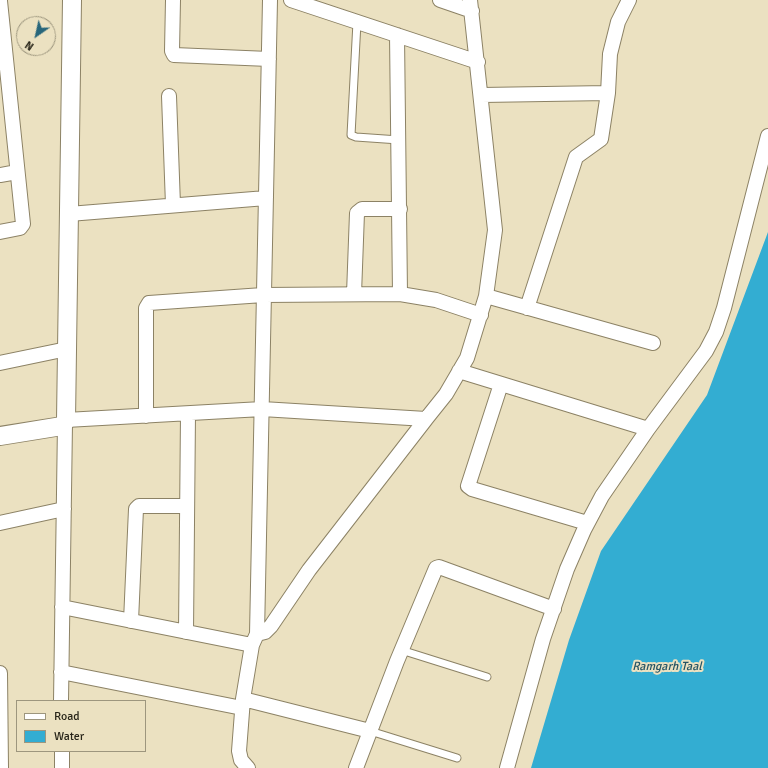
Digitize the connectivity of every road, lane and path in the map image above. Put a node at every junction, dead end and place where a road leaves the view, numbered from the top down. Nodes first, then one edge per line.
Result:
1 (72, 0) edge
2 (173, 0) edge
3 (270, 0) edge
4 (291, 0) edge
5 (440, 0) edge
6 (630, 0) edge
7 (0, 1) edge
8 (471, 5) edge
9 (357, 22) junction
10 (397, 35) junction
11 (269, 59) junction
12 (478, 62) junction
13 (608, 94) junction
14 (482, 95) junction
15 (169, 96) dead end
16 (768, 136) edge
17 (399, 140) junction
18 (17, 172) junction
19 (0, 175) edge
20 (266, 198) junction
21 (173, 205) junction
22 (400, 209) junction
23 (69, 214) junction
24 (0, 232) edge
25 (354, 294) junction
26 (400, 294) junction
27 (263, 295) junction
28 (486, 296) junction
29 (527, 308) junction
30 (480, 314) junction
31 (653, 343) dead end
32 (67, 349) junction
33 (0, 363) edge
34 (459, 371) junction
35 (501, 384) junction
36 (262, 409) junction
37 (188, 414) junction
38 (146, 416) junction
39 (426, 419) junction
40 (65, 422) junction
41 (648, 429) junction
42 (0, 436) edge
43 (187, 506) junction
44 (64, 509) junction
45 (587, 523) junction
46 (0, 524) edge
47 (62, 607) junction
48 (552, 613) junction
49 (131, 621) junction
50 (186, 632) junction
51 (254, 639) junction
52 (402, 650) junction
53 (61, 672) junction
54 (0, 673) edge
55 (487, 677) dead end
56 (61, 700) edge
57 (243, 703) junction
58 (370, 731) junction
59 (62, 752) edge
60 (457, 758) dead end
61 (1, 768) edge
62 (62, 768) edge
63 (248, 768) edge
64 (356, 768) edge
65 (508, 768) edge

1 - 23 street
2 - 11 street
3 - 11 street
4 - 9 street
5 - 8 street
6 - 13 street
7 - 18 street
8 - 12 street
9 - 10 street
9 - 17 lane
10 - 12 street
10 - 17 street
11 - 20 street
12 - 14 street
13 - 14 street
13 - 29 street
14 - 28 street
15 - 21 street
16 - 41 street
17 - 22 street
18 - 19 street
18 - 24 street
20 - 21 street
20 - 27 street
21 - 23 street
22 - 25 street
22 - 26 street
23 - 32 street
25 - 26 street
25 - 27 street
26 - 30 street
27 - 36 street
27 - 38 street
28 - 29 street
28 - 30 street
29 - 31 street
30 - 34 street
32 - 33 street
32 - 40 street
34 - 35 street
34 - 39 street
35 - 41 street
35 - 45 street
36 - 37 street
36 - 39 street
36 - 51 street
37 - 38 street
37 - 43 street
38 - 40 street
39 - 51 street
40 - 42 street
40 - 44 street
41 - 45 street
43 - 49 street
43 - 50 street
44 - 46 street
44 - 47 street
45 - 48 street
47 - 49 street
47 - 53 street
48 - 52 street
48 - 65 street
49 - 50 street
50 - 51 street
51 - 57 street
52 - 55 lane
52 - 58 street
53 - 56 street
53 - 57 street
54 - 61 street
57 - 58 street
57 - 63 street
58 - 60 lane
58 - 64 street
59 - 62 street

